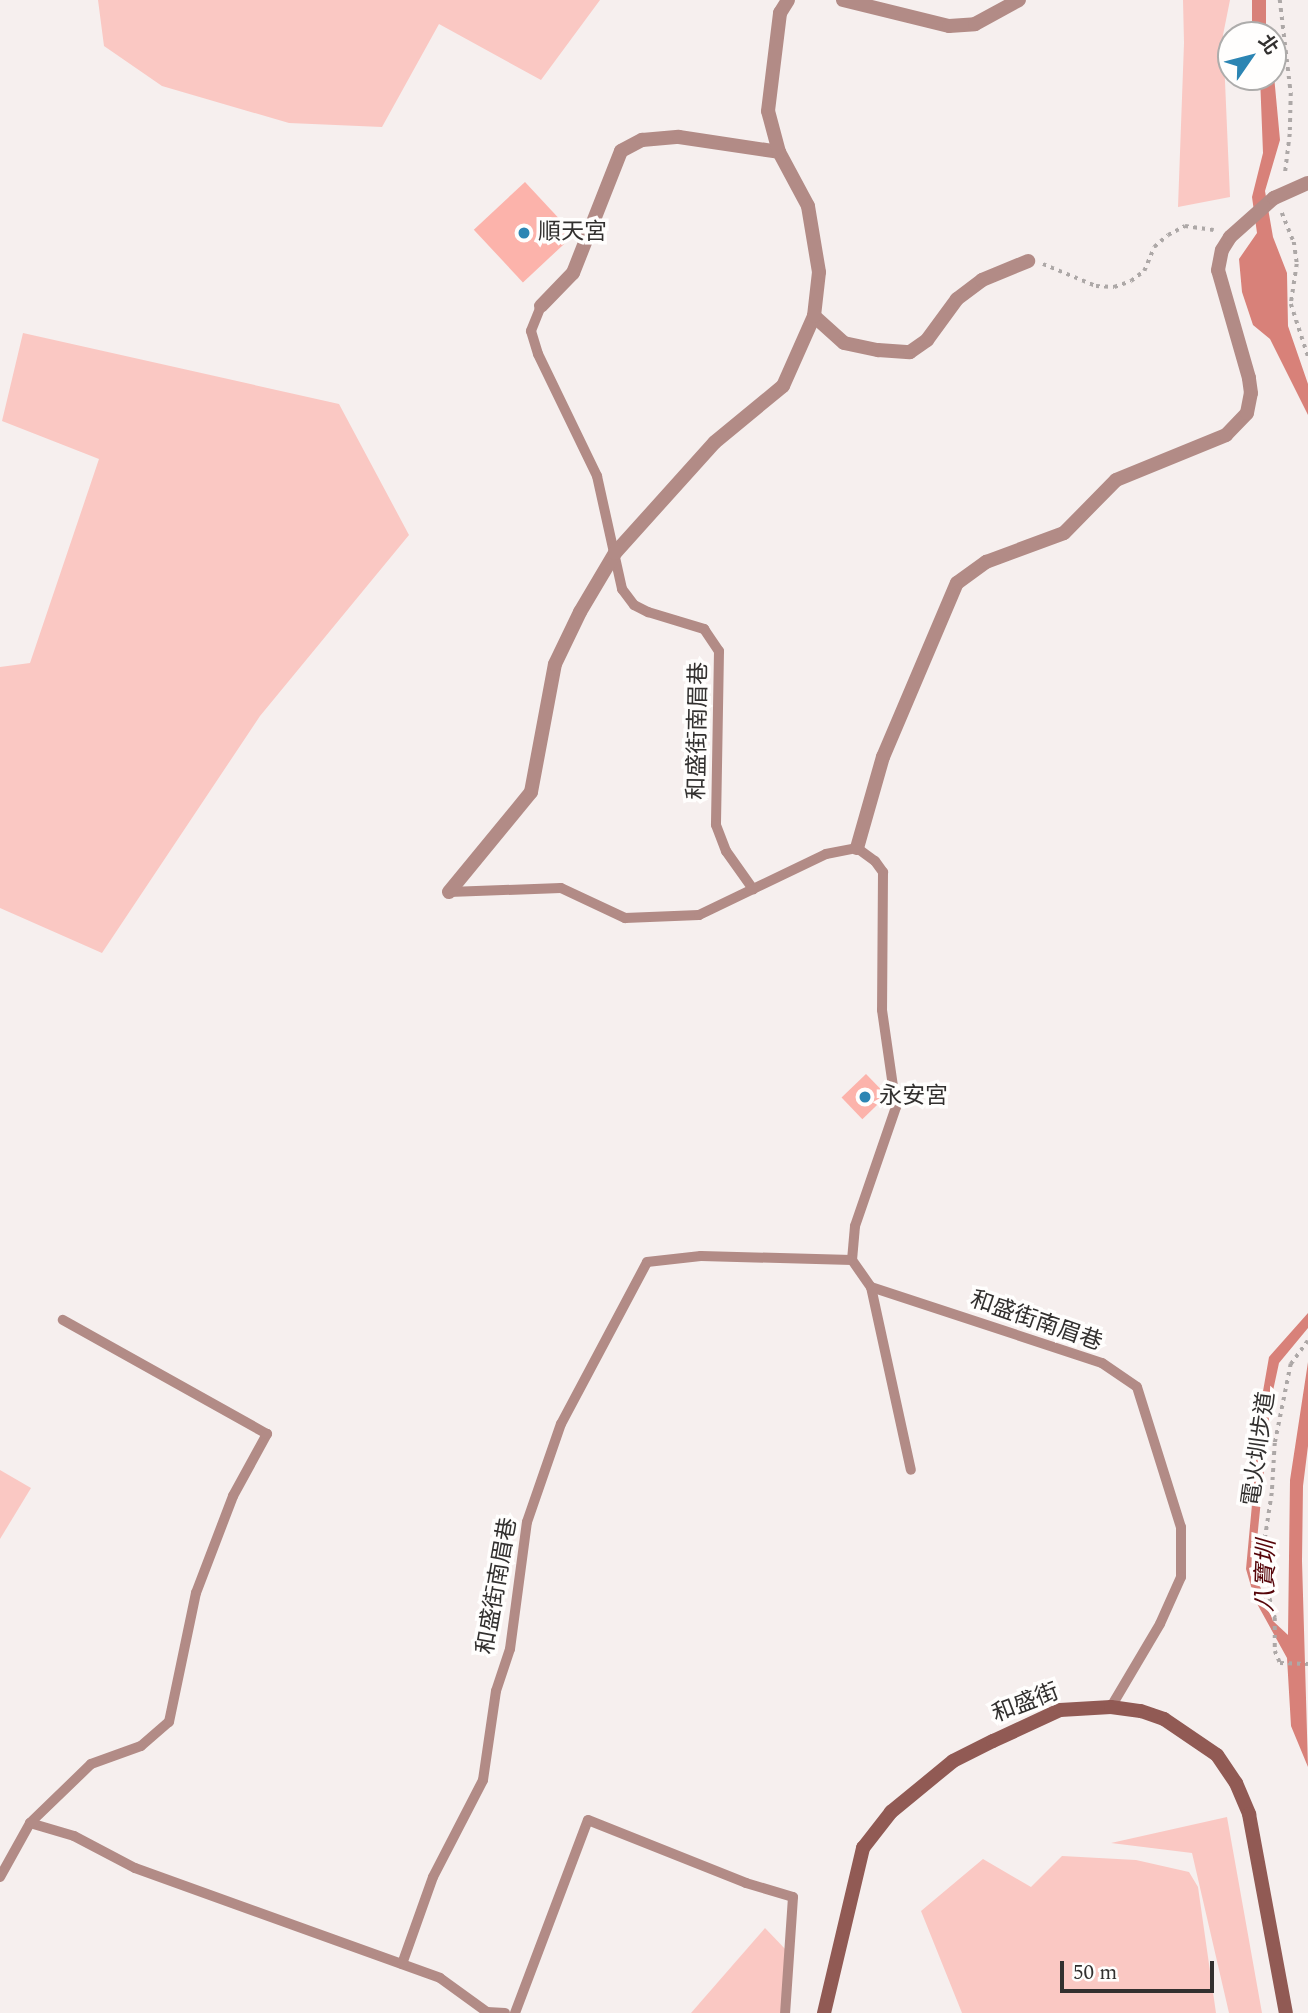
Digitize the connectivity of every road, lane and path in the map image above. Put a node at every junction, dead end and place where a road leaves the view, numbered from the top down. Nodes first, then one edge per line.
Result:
1 (788, 0) edge
2 (843, 0) edge
3 (1018, 0) edge
4 (779, 152) junction
5 (1308, 183) edge
6 (1230, 237) junction
7 (1028, 261) joint
8 (541, 306) joint
9 (814, 316) junction
10 (615, 553) junction
11 (857, 848) junction
12 (753, 889) junction
13 (449, 892) joint
14 (852, 1260) junction
15 (871, 1287) junction
16 (63, 1321) dead end
17 (1308, 1341) edge
18 (911, 1470) dead end
19 (1308, 1664) edge
20 (1111, 1707) junction
21 (30, 1823) junction
22 (0, 1878) edge
23 (402, 1964) junction
24 (487, 2013) edge
25 (505, 2013) edge
26 (515, 2013) edge
27 (785, 2013) edge
28 (824, 2013) edge
29 (1286, 2013) edge

1 - 4 street
2 - 3 street
4 - 8 street
4 - 9 street
5 - 6 street
6 - 7 path
6 - 11 street
7 - 9 street
8 - 10 lane, 和盛街南眉巷
9 - 10 street
10 - 12 lane, 和盛街南眉巷
10 - 13 street
11 - 12 lane
11 - 14 lane
12 - 13 lane
14 - 15 lane
14 - 23 lane, 和盛街南眉巷
15 - 18 lane
15 - 20 lane, 和盛街南眉巷
16 - 21 lane
17 - 19 path, 電火圳步道
20 - 28 main road, 和盛街
20 - 29 main road, 和盛街
21 - 22 lane
21 - 23 lane
23 - 24 lane
24 - 25 lane
26 - 27 lane

